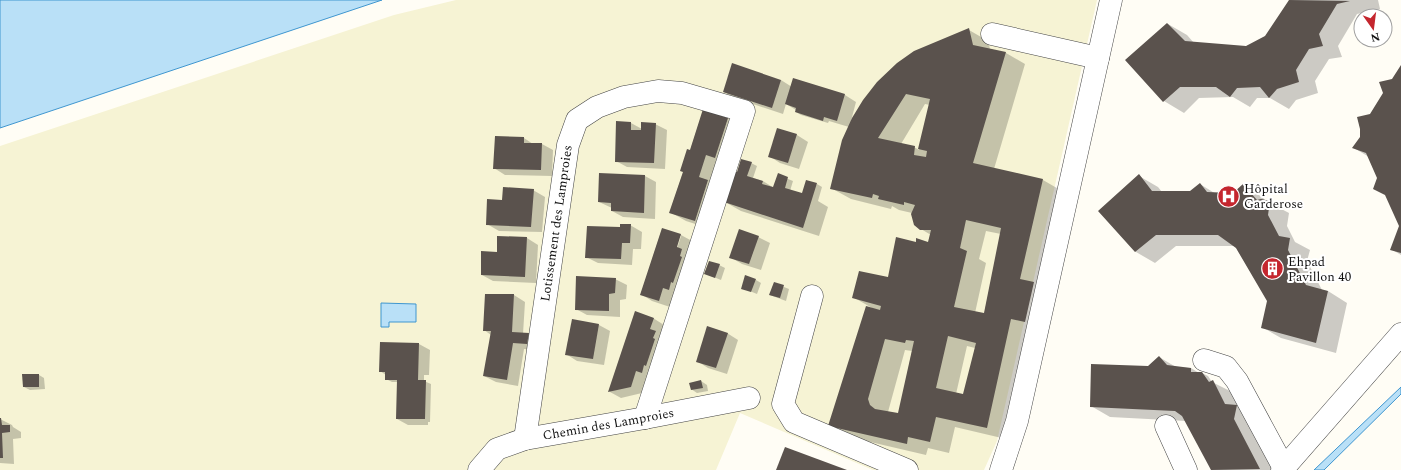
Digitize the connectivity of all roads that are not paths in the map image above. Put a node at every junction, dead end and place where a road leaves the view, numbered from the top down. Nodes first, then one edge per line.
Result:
1 (1111, 0) edge
2 (992, 34) dead end
3 (1098, 58) junction
4 (812, 296) dead end
5 (1401, 334) edge
6 (1204, 360) dead end
7 (749, 398) dead end
8 (645, 418) junction
9 (1166, 426) dead end
10 (525, 439) junction
11 (1283, 469) edge
12 (479, 470) edge
13 (907, 470) edge
14 (1001, 470) edge
15 (1184, 470) edge

1 - 3 street
2 - 3 street
3 - 14 street
4 - 13 street
5 - 11 street
6 - 11 street
7 - 8 street, Chemin des Lamproies
8 - 10 street, Chemin des Lamproies
8 - 10 street, Lotissement des Lamproies
9 - 15 street
10 - 12 street, Chemin des Lamproies

